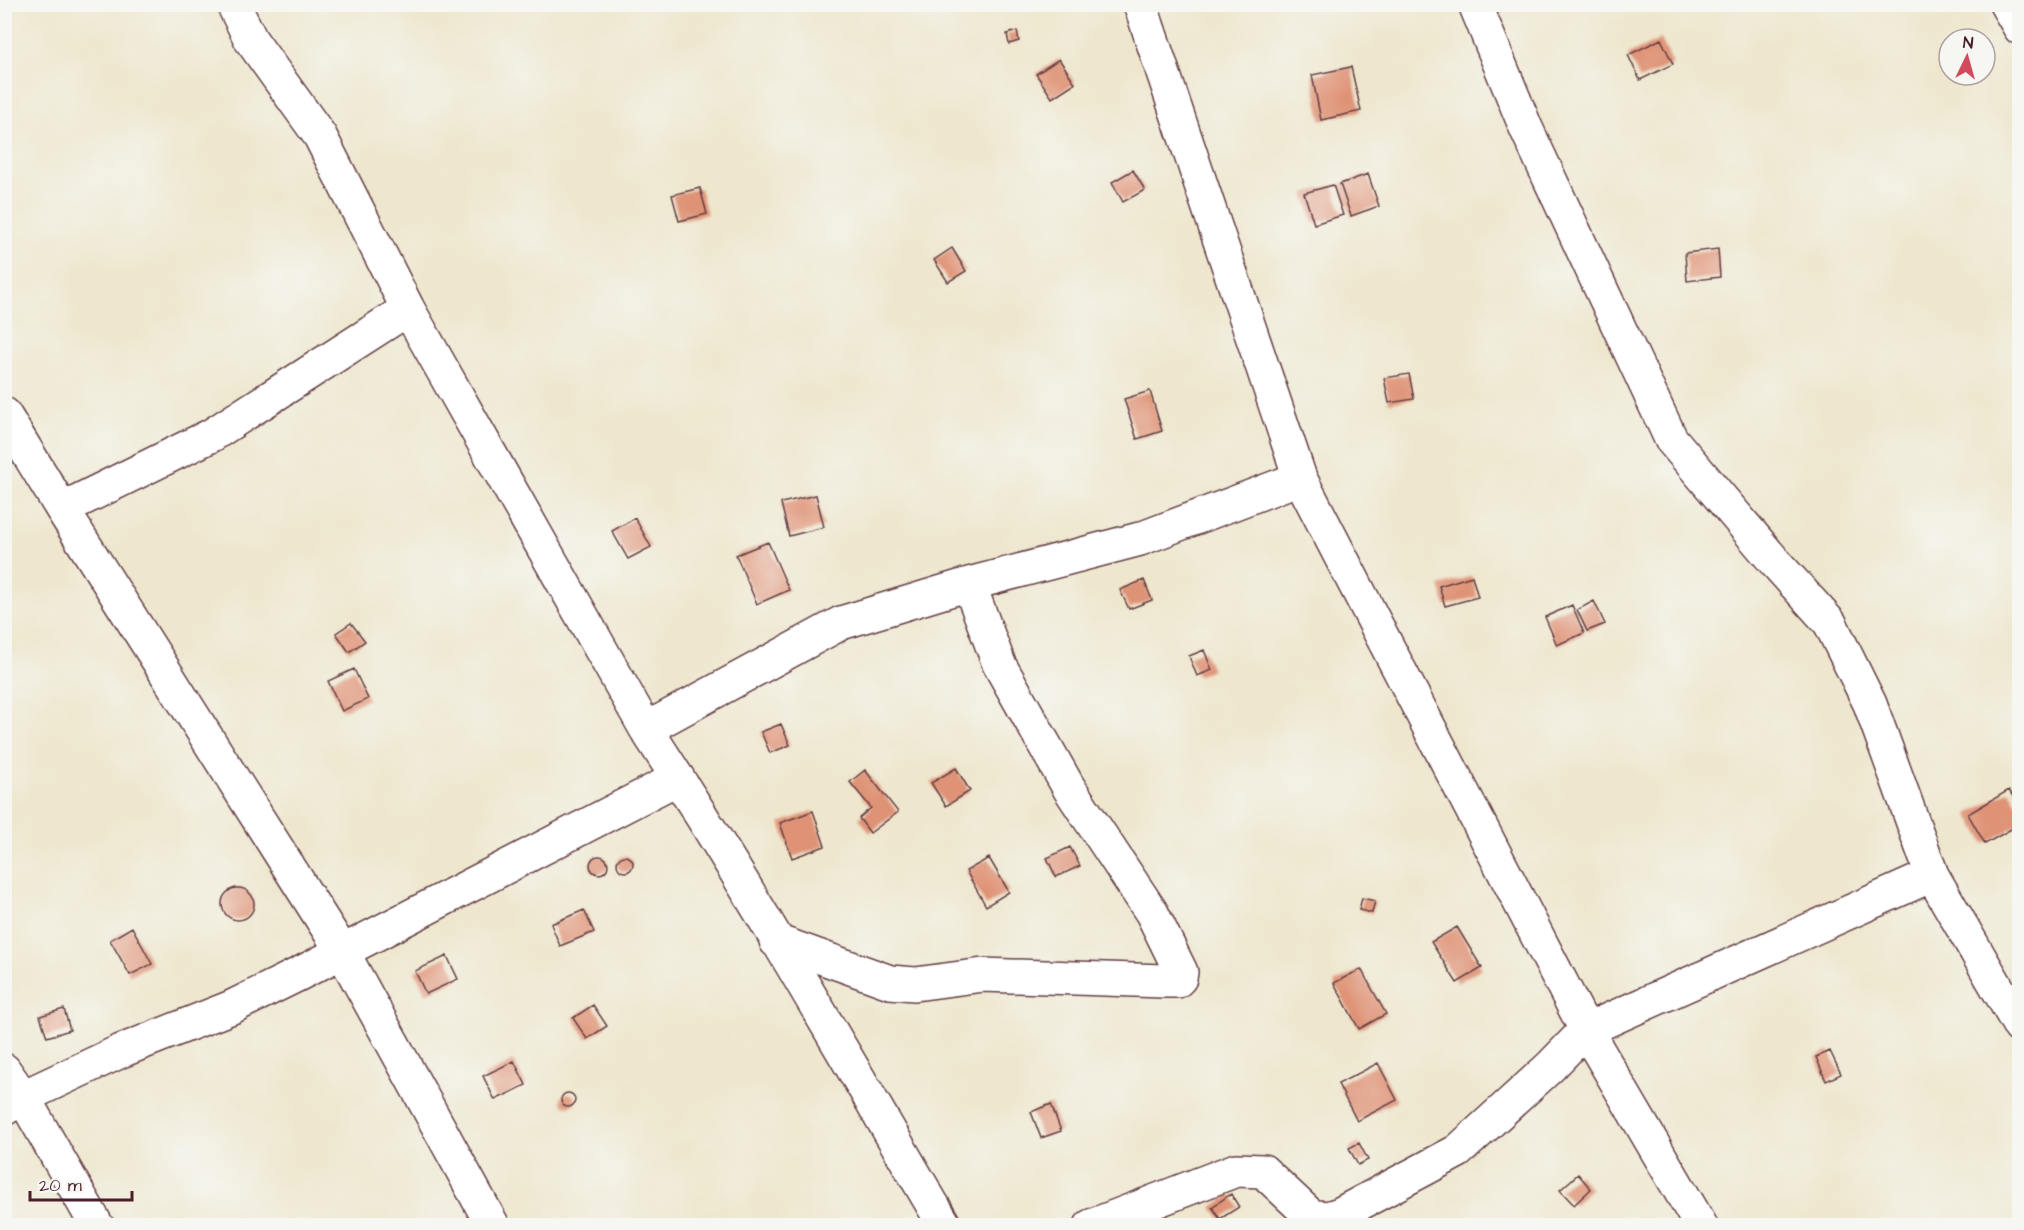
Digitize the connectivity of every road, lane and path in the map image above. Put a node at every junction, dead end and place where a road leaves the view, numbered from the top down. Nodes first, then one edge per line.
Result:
1 (233, 4) edge
2 (1140, 4) edge
3 (1475, 4) edge
4 (2006, 4) edge
5 (2019, 28) edge
6 (408, 309) junction
7 (4, 414) edge
8 (1300, 478) junction
9 (62, 509) junction
10 (969, 584) junction
11 (646, 729) junction
12 (678, 778) junction
13 (1932, 875) junction
14 (776, 941) junction
15 (342, 951) junction
16 (2019, 1027) edge
17 (1586, 1030) junction
18 (4, 1070) edge
19 (14, 1103) edge
20 (1329, 1222) edge
21 (97, 1226) edge
22 (493, 1226) edge
23 (945, 1226) edge
24 (1091, 1226) edge
25 (1701, 1226) edge

1 - 6 street
2 - 8 street
3 - 13 street
4 - 5 street
6 - 9 street
6 - 11 street
7 - 9 street
8 - 10 street
8 - 17 street
9 - 15 street
10 - 11 street
10 - 14 street
11 - 12 street
12 - 14 street
12 - 15 street
13 - 16 street
13 - 17 street
14 - 23 street
15 - 19 street
15 - 22 street
17 - 20 street
17 - 25 street
18 - 19 street
19 - 21 street
20 - 24 street

